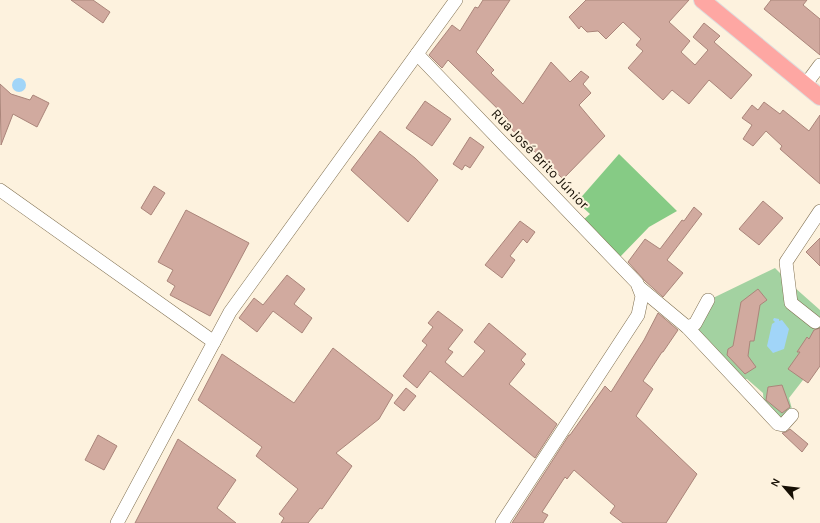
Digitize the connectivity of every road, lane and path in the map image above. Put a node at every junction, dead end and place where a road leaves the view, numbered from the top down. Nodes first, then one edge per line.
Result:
1 (456, 0) edge
2 (702, 0) edge
3 (417, 54) junction
4 (820, 65) edge
5 (806, 84) junction
6 (820, 97) edge
7 (0, 190) edge
8 (820, 212) edge
9 (639, 287) junction
10 (708, 300) dead end
11 (815, 322) dead end
12 (687, 327) junction
13 (214, 342) junction
14 (792, 415) dead end
15 (117, 523) edge
16 (502, 523) edge

1 - 3 street
2 - 5 main road
3 - 9 street, Rua José Brito Júnior
3 - 13 street
4 - 5 street
5 - 6 main road
7 - 13 street
8 - 11 street
9 - 12 street, Rua José Brito Júnior
9 - 16 street
10 - 12 street
12 - 14 street, Rua José Brito Júnior
13 - 15 street

